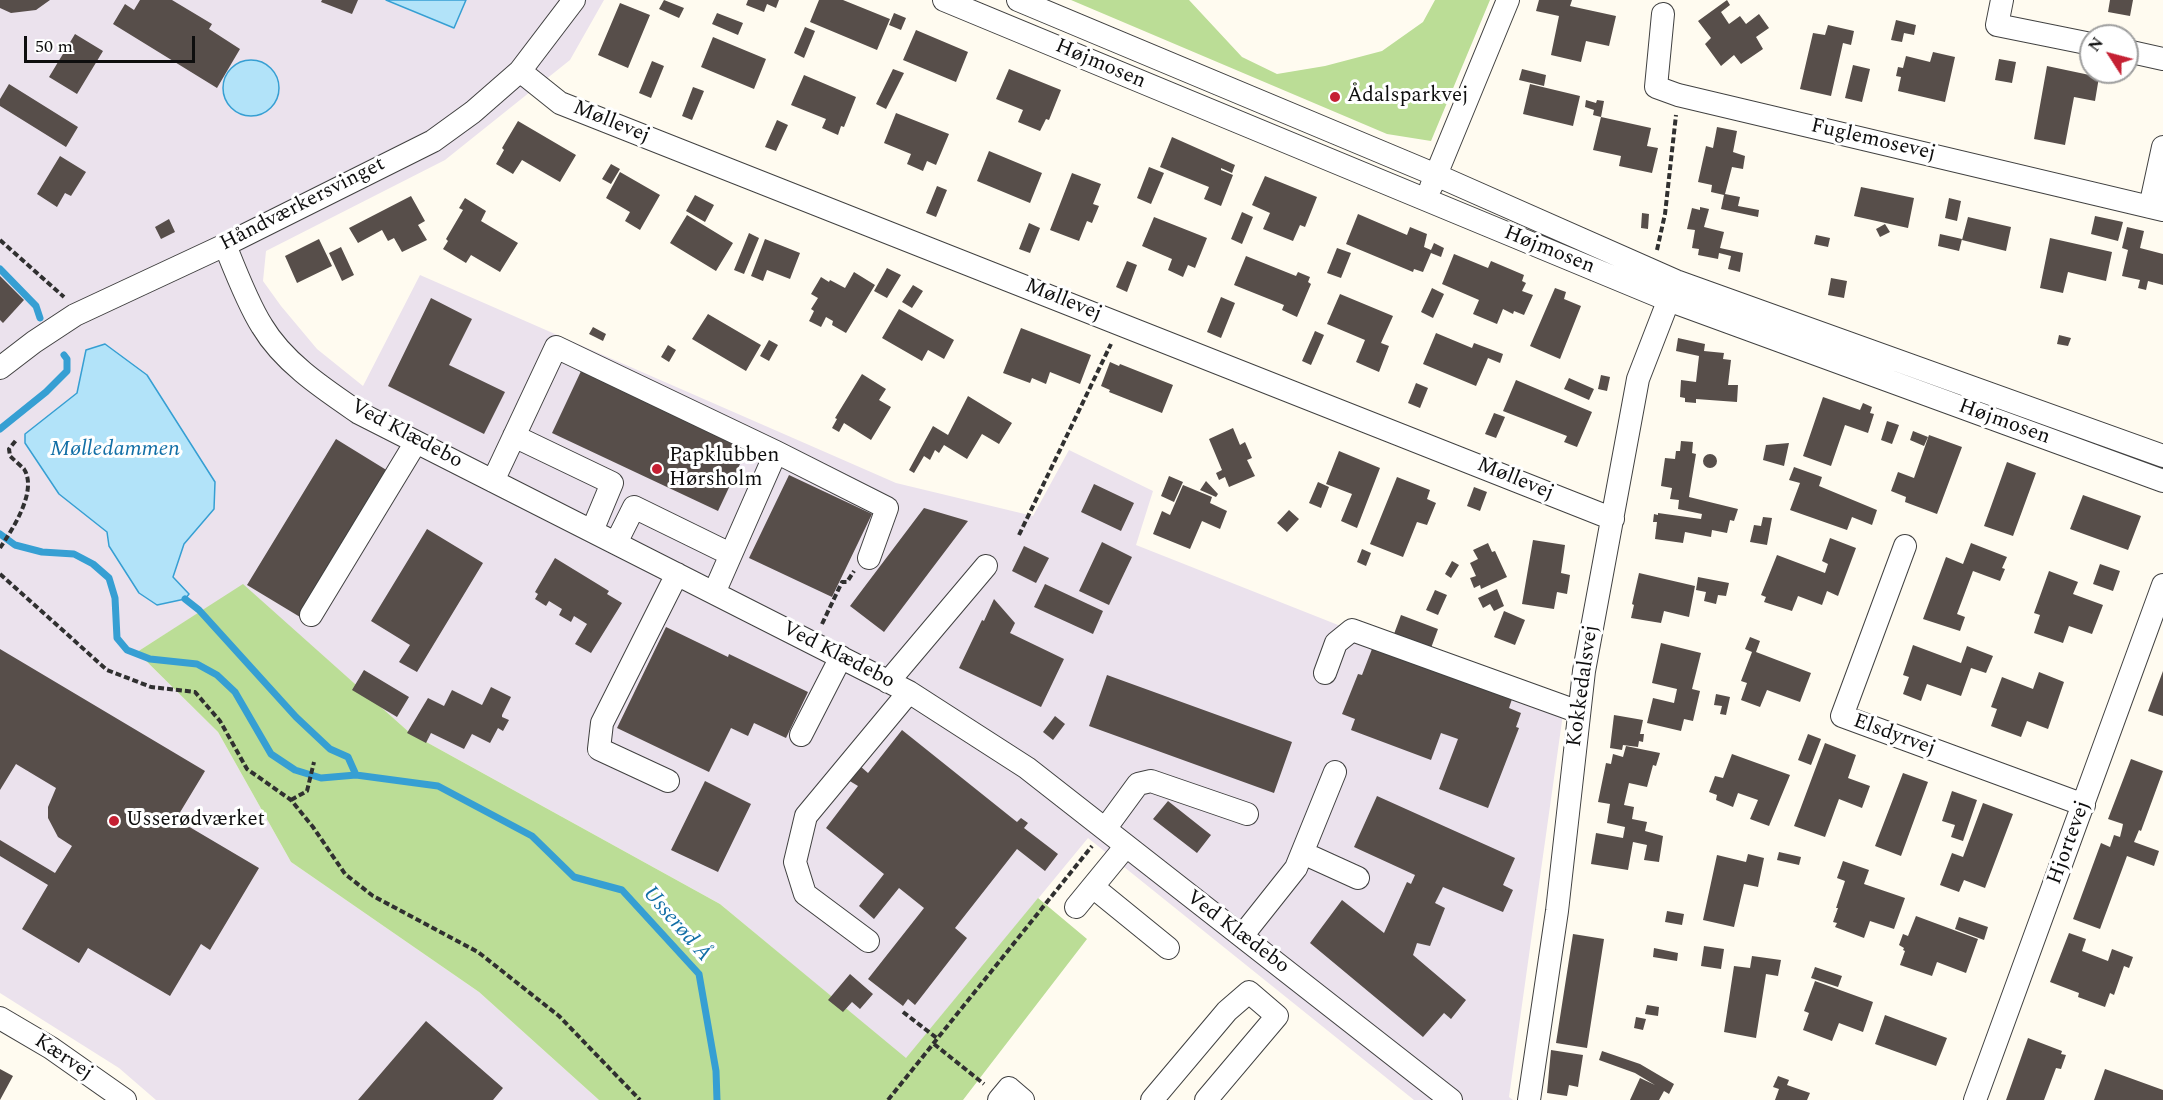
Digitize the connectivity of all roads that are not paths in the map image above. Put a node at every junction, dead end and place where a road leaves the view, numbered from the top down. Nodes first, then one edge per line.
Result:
1 (574, 0) edge
2 (944, 0) edge
3 (1018, 0) edge
4 (1508, 0) edge
5 (2002, 0) edge
6 (1663, 14) dead end
7 (2079, 42) edge
8 (2139, 53) edge
9 (2163, 58) edge
10 (520, 71) junction
11 (2163, 147) edge
12 (1436, 175) junction
13 (1425, 200) junction
14 (2156, 208) edge
15 (225, 245) junction
16 (1672, 290) junction
17 (0, 368) edge
18 (514, 436) junction
19 (416, 442) junction
20 (776, 452) junction
21 (2163, 456) edge
22 (2163, 480) edge
23 (494, 481) junction
24 (1613, 519) junction
25 (592, 531) junction
26 (616, 543) junction
27 (1905, 546) dead end
28 (730, 554) junction
29 (869, 558) road end
30 (986, 566) dead end
31 (677, 574) junction
32 (2163, 585) edge
33 (714, 593) junction
34 (311, 615) dead end
35 (840, 657) junction
36 (1325, 673) dead end
37 (888, 682) junction
38 (909, 692) junction
39 (1579, 712) junction
40 (801, 735) dead end
41 (1335, 772) dead end
42 (668, 781) dead end
43 (2084, 806) junction
44 (1247, 814) dead end
45 (1105, 829) junction
46 (1126, 846) junction
47 (1303, 853) junction
48 (1358, 879) dead end
49 (1093, 887) junction
50 (1076, 907) dead end
51 (1242, 936) junction
52 (867, 941) dead end
53 (1168, 948) dead end
54 (0, 1018) edge
55 (125, 1100) edge
56 (1152, 1100) edge
57 (1206, 1100) edge
58 (1451, 1100) edge
59 (1529, 1100) edge
60 (1975, 1100) edge

1 - 10 street, Håndværkersvinget
2 - 13 street, Højmosen
3 - 12 street, Højmosen
4 - 12 street
5 - 7 street
6 - 14 street, Fuglemosevej
8 - 9 street
10 - 15 street, Håndværkersvinget
10 - 24 street, Møllevej
11 - 14 street
12 - 13 street
12 - 16 street, Højmosen
13 - 16 street, Højmosen
15 - 17 street, Håndværkersvinget
15 - 19 street, Ved Klædebo
16 - 21 street, Højmosen
16 - 22 street, Højmosen
16 - 24 street, Kokkedalsvej
18 - 20 street
18 - 23 street
18 - 25 street
19 - 23 street, Ved Klædebo
19 - 34 street
20 - 28 street
20 - 29 street
23 - 25 street, Ved Klædebo
24 - 39 street, Kokkedalsvej
25 - 26 street, Ved Klædebo
26 - 28 street
26 - 31 street, Ved Klædebo
27 - 43 street, Elsdyrvej
28 - 33 street
30 - 37 street
31 - 33 street, Ved Klædebo
31 - 42 street
32 - 43 street, Hjortevej
33 - 35 street, Ved Klædebo
35 - 37 street, Ved Klædebo
35 - 40 street
36 - 39 street
37 - 38 street, Ved Klædebo
38 - 45 street, Ved Klædebo
38 - 52 street
39 - 59 street, Kokkedalsvej
41 - 47 street
43 - 60 street, Hjortevej
44 - 45 street
45 - 46 street, Ved Klædebo
46 - 49 street
46 - 51 street, Ved Klædebo
47 - 48 street
47 - 51 street
49 - 50 street
49 - 53 street
51 - 58 street, Ved Klædebo
54 - 55 street, Kærvej
56 - 57 street

